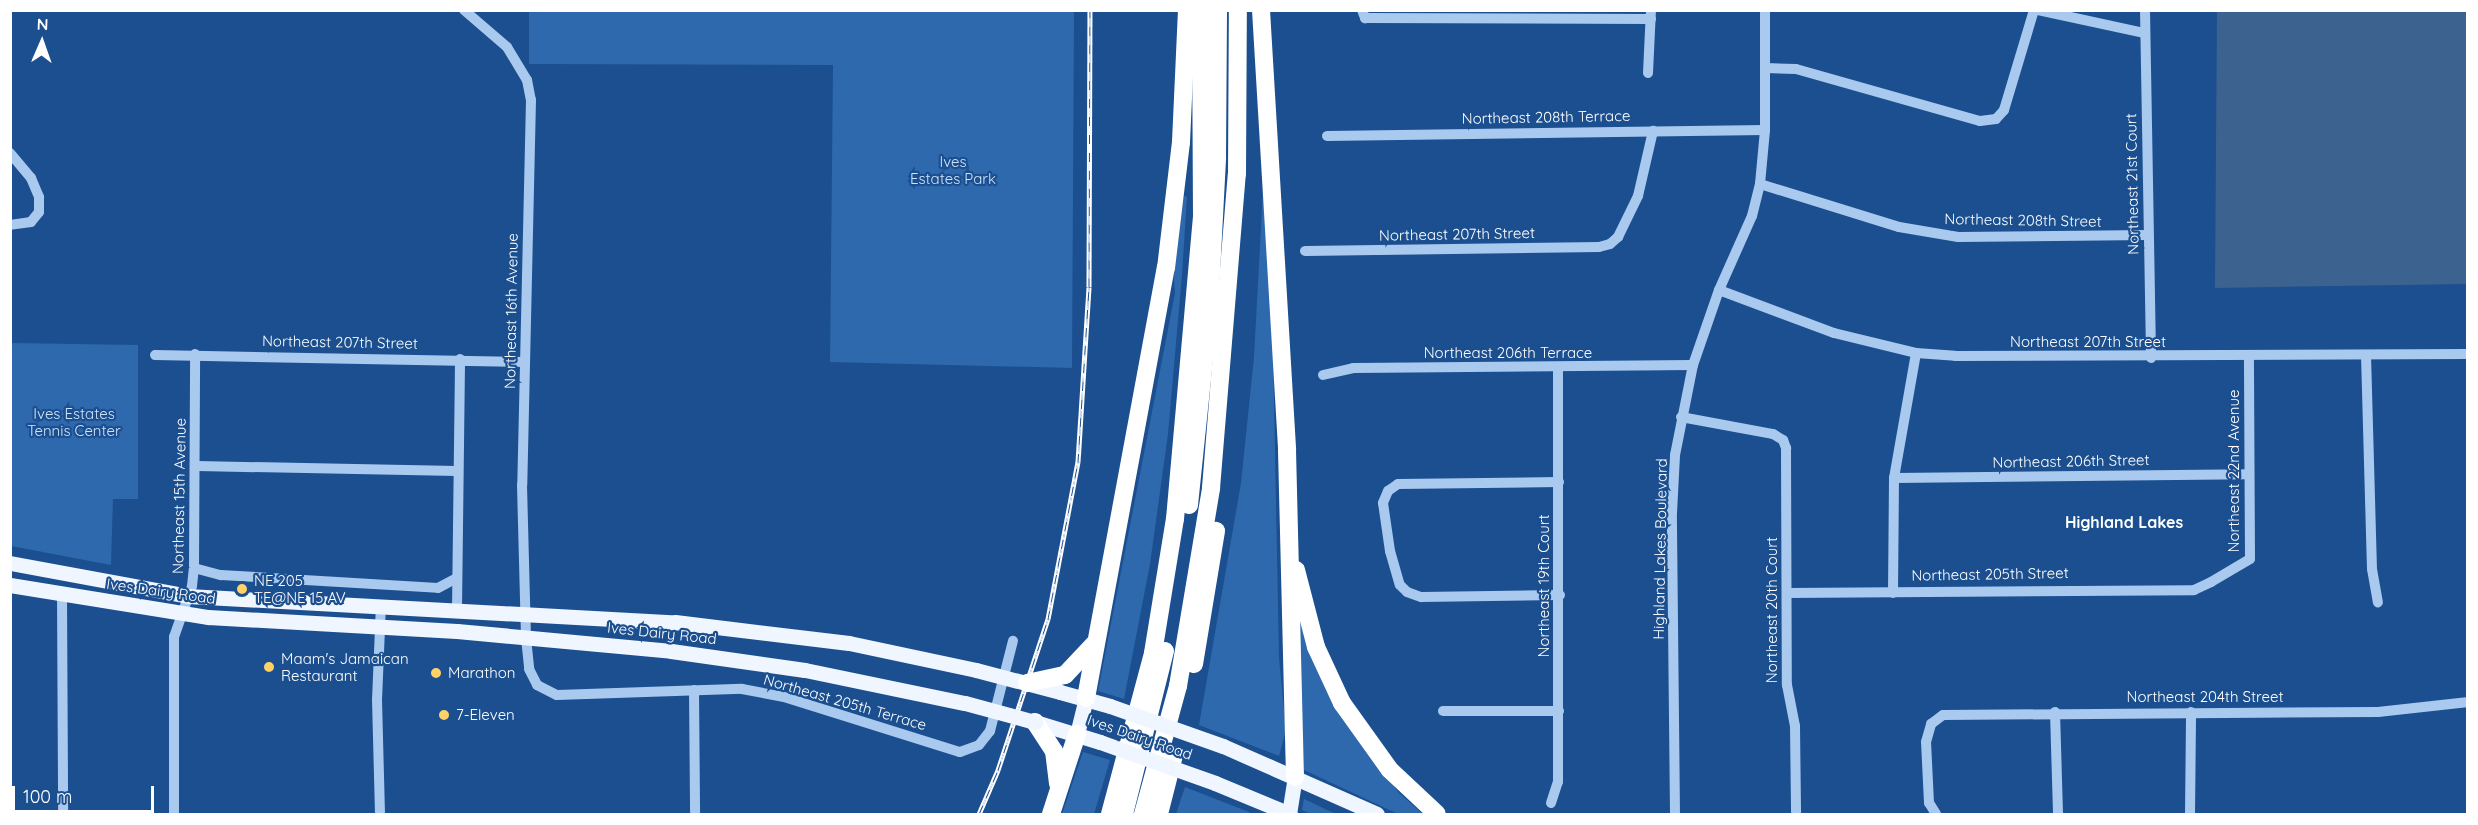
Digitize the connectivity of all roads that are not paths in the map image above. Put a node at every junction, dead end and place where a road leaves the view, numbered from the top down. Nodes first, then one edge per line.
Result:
1 (464, 10) edge
2 (1187, 10) edge
3 (1201, 10) edge
4 (1218, 10) edge
5 (1238, 10) edge
6 (1250, 10) edge
7 (1261, 10) edge
8 (1765, 10) edge
9 (2036, 10) edge
10 (2145, 10) edge
11 (1364, 14) edge
12 (1651, 15) edge
13 (2144, 33) junction
14 (1765, 68) junction
15 (1648, 73) dead end
16 (1765, 130) junction
17 (1653, 131) junction
18 (1327, 136) dead end
19 (10, 153) edge
20 (1760, 184) junction
21 (10, 225) edge
22 (2148, 235) junction
23 (1305, 251) dead end
24 (1719, 290) junction
25 (1916, 353) junction
26 (195, 354) junction
27 (2468, 354) edge
28 (155, 355) dead end
29 (2366, 355) junction
30 (2249, 356) junction
31 (2151, 358) junction
32 (460, 359) junction
33 (525, 362) junction
34 (1693, 365) junction
35 (1558, 368) junction
36 (1323, 375) dead end
37 (1681, 417) junction
38 (196, 466) junction
39 (457, 471) junction
40 (2248, 474) junction
41 (1894, 478) junction
42 (1559, 482) junction
43 (1290, 545) junction
44 (10, 563) edge
45 (194, 568) junction
46 (457, 578) junction
47 (10, 585) edge
48 (2194, 590) joint
49 (1787, 593) junction
50 (1893, 593) junction
51 (62, 595) junction
52 (1560, 595) junction
53 (188, 596) junction
54 (2378, 602) dead end
55 (381, 606) junction
56 (457, 609) junction
57 (182, 613) junction
58 (526, 613) junction
59 (380, 627) junction
60 (526, 638) junction
61 (1013, 641) dead end
62 (1094, 644) junction
63 (1027, 683) joint
64 (1062, 683) junction
65 (694, 690) junction
66 (1086, 698) junction
67 (2468, 702) edge
68 (1443, 711) dead end
69 (1560, 711) junction
70 (2055, 712) junction
71 (2191, 712) junction
72 (1042, 724) junction
73 (1077, 734) junction
74 (1295, 777) junction
75 (1058, 790) junction
76 (1551, 803) dead end
77 (63, 814) edge
78 (174, 814) edge
79 (381, 814) edge
80 (695, 814) edge
81 (1051, 814) edge
82 (1110, 814) edge
83 (1124, 814) edge
84 (1143, 814) edge
85 (1159, 814) edge
86 (1290, 814) edge
87 (1377, 814) edge
88 (1437, 814) edge
89 (1675, 814) edge
90 (1796, 814) edge
91 (1936, 814) edge
92 (2058, 814) edge
93 (2190, 814) edge

1 - 33 street, Northeast 16th Avenue
2 - 62 highway
3 - 82 highway
4 - 83 highway
5 - 84 highway
6 - 85 highway
7 - 43 highway
8 - 14 street, Highland Lakes Boulevard
9 - 13 street
9 - 14 street
10 - 13 street, Northeast 21st Court
11 - 12 street
12 - 15 street
13 - 22 street, Northeast 21st Court
14 - 16 street, Highland Lakes Boulevard
16 - 17 street, Northeast 208th Terrace
16 - 20 street, Highland Lakes Boulevard
17 - 18 street, Northeast 208th Terrace
17 - 23 street, Northeast 207th Street
19 - 21 street
20 - 22 street, Northeast 208th Street
20 - 24 street, Highland Lakes Boulevard
22 - 31 street, Northeast 21st Court
24 - 25 street, Northeast 207th Street
24 - 34 street, Highland Lakes Boulevard
25 - 31 street, Northeast 207th Street
25 - 41 street
26 - 28 street, Northeast 207th Street
26 - 32 street, Northeast 207th Street
26 - 38 street, Northeast 15th Avenue
27 - 29 street, Northeast 207th Street
29 - 30 street, Northeast 207th Street
29 - 54 street
30 - 31 street, Northeast 207th Street
30 - 40 street, Northeast 22nd Avenue
32 - 33 street, Northeast 207th Street
32 - 39 street
33 - 58 street, Northeast 16th Avenue
34 - 35 street, Northeast 206th Terrace
34 - 37 street, Highland Lakes Boulevard
35 - 36 street, Northeast 206th Terrace
35 - 42 street, Northeast 19th Court
37 - 49 street, Northeast 20th Court
37 - 89 street, Highland Lakes Boulevard
38 - 39 street
38 - 45 street, Northeast 15th Avenue
39 - 46 street
40 - 41 street, Northeast 206th Street
40 - 48 street, Northeast 22nd Avenue
41 - 50 street
42 - 52 street, Northeast 19th Court
42 - 52 street
43 - 74 highway
43 - 88 highway
44 - 53 main road, Ives Dairy Road
45 - 46 street
45 - 53 street, Northeast 15th Avenue
46 - 56 street
47 - 51 main road, Ives Dairy Road
48 - 50 street, Northeast 205th Street
49 - 50 street, Northeast 205th Street
49 - 90 street, Northeast 20th Court
51 - 57 main road, Ives Dairy Road
51 - 77 street
52 - 69 street, Northeast 19th Court
53 - 55 main road, Ives Dairy Road
53 - 57 street, Northeast 15th Avenue
55 - 56 main road, Ives Dairy Road
55 - 59 street
56 - 58 main road, Ives Dairy Road
57 - 59 main road, Ives Dairy Road
57 - 78 street, Northeast 15th Avenue
58 - 60 street, Northeast 16th Avenue
58 - 63 main road, Ives Dairy Road, bridge
59 - 60 main road, Ives Dairy Road
59 - 79 street
60 - 65 street, Northeast 205th Terrace
60 - 72 main road, Ives Dairy Road, bridge
61 - 65 street, Northeast 205th Terrace
62 - 64 highway
62 - 66 highway
63 - 64 highway, bridge
64 - 66 main road, Ives Dairy Road
65 - 80 street
66 - 73 main road
66 - 74 main road, Ives Dairy Road, bridge
67 - 71 street, Northeast 204th Street
68 - 69 street
69 - 76 street, Northeast 19th Court
70 - 71 street, Northeast 204th Street
70 - 91 street, Northeast 204th Street
70 - 92 street
71 - 93 street
72 - 73 main road, Ives Dairy Road
72 - 75 highway
73 - 75 highway
73 - 86 main road, Ives Dairy Road, bridge
74 - 86 main road
74 - 87 main road, Ives Dairy Road
75 - 81 highway

